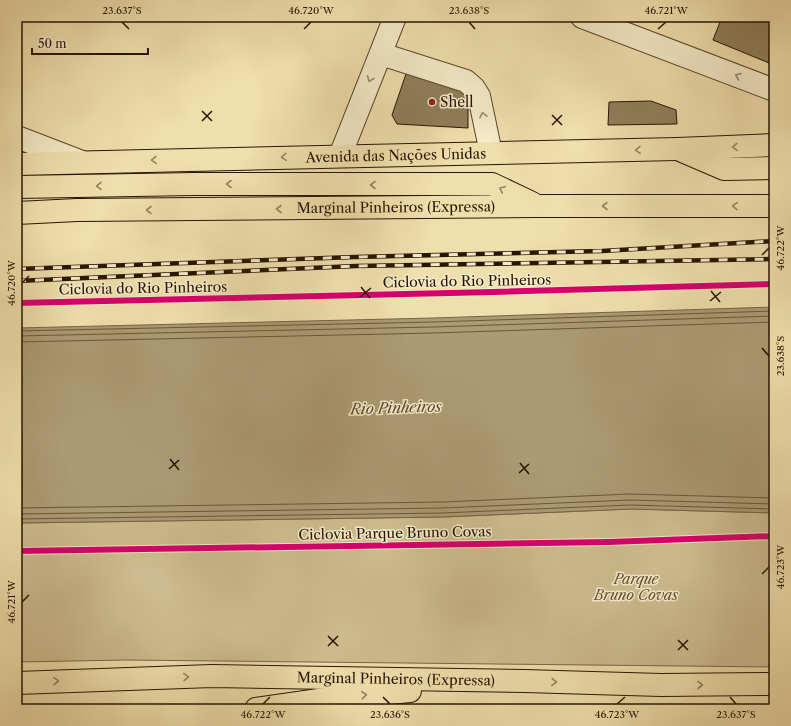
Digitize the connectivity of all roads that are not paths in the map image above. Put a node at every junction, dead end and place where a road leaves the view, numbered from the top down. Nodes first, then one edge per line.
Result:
1 (395, 17) edge
2 (582, 17) edge
3 (381, 54) junction
4 (774, 90) edge
5 (17, 137) edge
6 (774, 145) edge
7 (677, 149) junction
8 (491, 154) junction
9 (340, 156) junction
10 (82, 162) junction
11 (17, 164) edge
12 (774, 168) edge
13 (17, 187) edge
14 (537, 206) junction
15 (774, 206) edge
16 (17, 213) edge
17 (524, 681) junction
18 (17, 683) edge
19 (774, 684) edge
20 (256, 709) edge

1 - 3 street
4 -> 2 street
8 -> 3 street
3 -> 9 street
5 - 10 street
6 -> 7 highway, Avenida das Nações Unidas
7 -> 8 highway, Avenida das Nações Unidas
7 - 12 highway
8 - 9 highway, Avenida das Nações Unidas
9 -> 10 highway, Avenida das Nações Unidas
10 - 11 highway, Avenida das Nações Unidas
14 -> 13 highway
15 -> 14 highway, Marginal Pinheiros (Expressa)
14 -> 16 highway, Marginal Pinheiros (Expressa)
18 -> 17 highway, Marginal Pinheiros (Expressa)
17 -> 19 highway, Marginal Pinheiros (Expressa)
20 -> 17 highway

